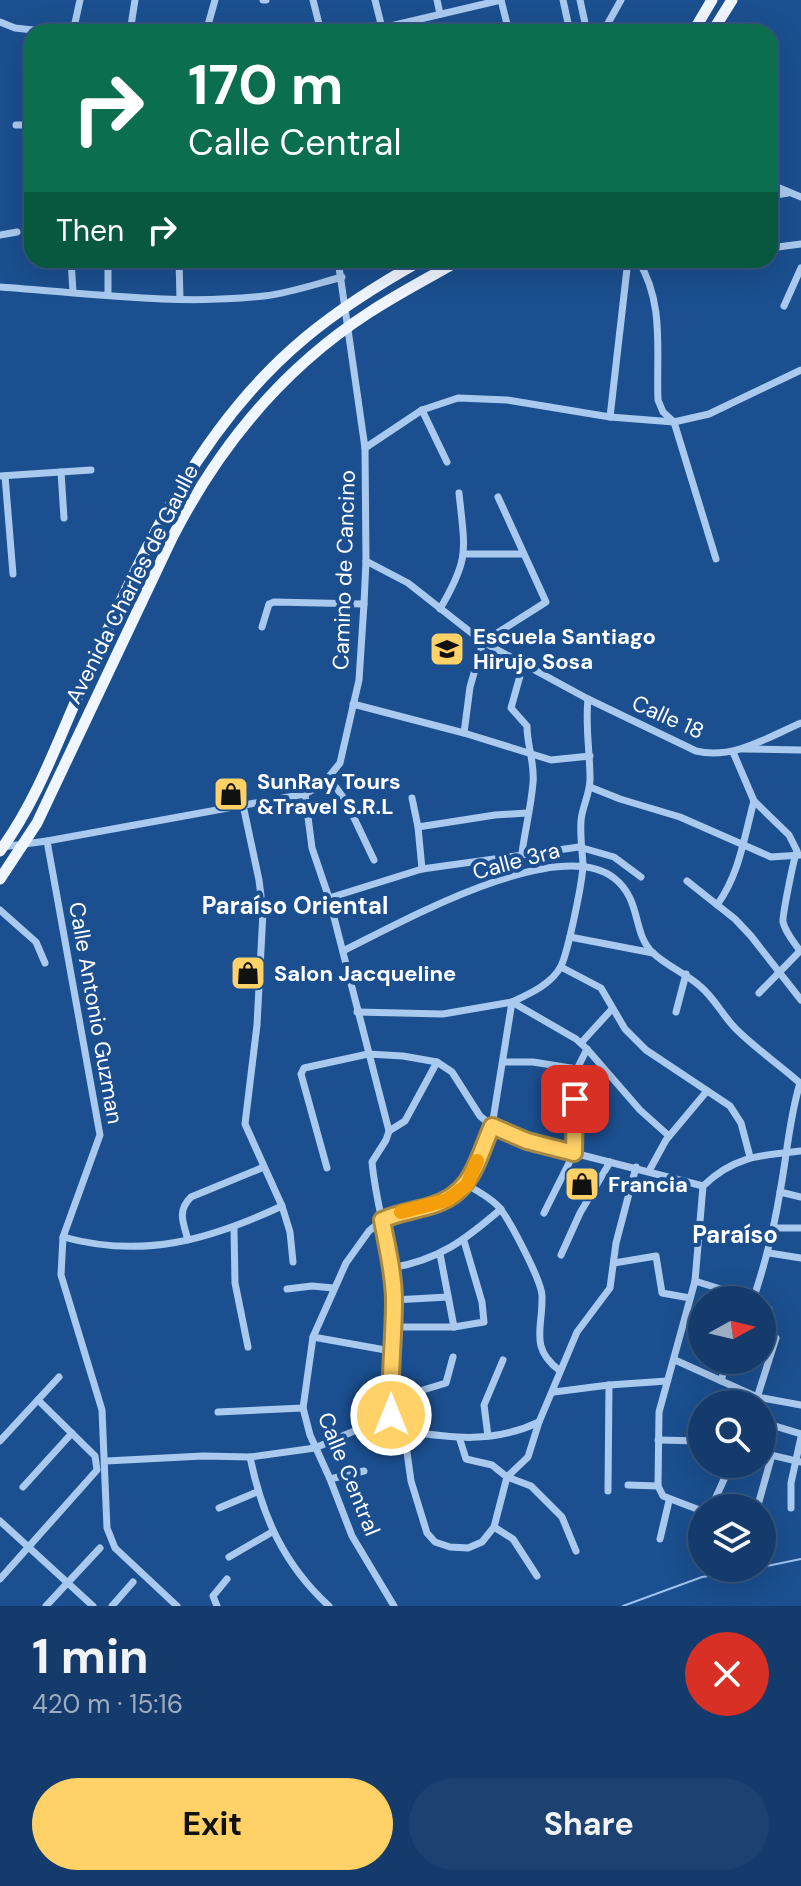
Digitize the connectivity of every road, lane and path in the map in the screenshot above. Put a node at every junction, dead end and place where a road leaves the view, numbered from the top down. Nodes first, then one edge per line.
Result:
1 (80, 0) edge
2 (135, 0) edge
3 (215, 0) edge
4 (313, 0) edge
5 (375, 0) edge
6 (437, 0) edge
7 (501, 0) edge
8 (563, 0) edge
9 (580, 0) edge
10 (621, 0) edge
11 (712, 0) edge
12 (732, 0) edge
13 (440, 14) junction
14 (0, 22) edge
15 (75, 24) edge
16 (131, 24) edge
17 (208, 24) edge
18 (319, 24) edge
19 (381, 24) edge
20 (399, 24) edge
21 (507, 24) edge
22 (568, 24) edge
23 (585, 24) edge
24 (608, 24) edge
25 (698, 24) edge
26 (717, 24) edge
27 (24, 29) edge
28 (16, 125) dead end
29 (24, 125) edge
30 (778, 187) edge
31 (790, 192) junction
32 (778, 194) edge
33 (801, 197) edge
34 (17, 232) dead end
35 (0, 235) edge
36 (801, 244) edge
37 (778, 247) edge
38 (72, 268) edge
39 (108, 268) edge
40 (179, 268) edge
41 (340, 268) edge
42 (409, 268) edge
43 (447, 268) edge
44 (627, 268) edge
45 (643, 268) joint
46 (801, 268) edge
47 (627, 271) junction
48 (342, 277) junction
49 (0, 287) edge
50 (73, 292) junction
51 (108, 295) junction
52 (180, 299) junction
53 (784, 306) dead end
54 (345, 307) junction
55 (349, 326) junction
56 (801, 370) edge
57 (422, 410) junction
58 (610, 417) junction
59 (674, 422) junction
60 (365, 448) junction
61 (447, 462) dead end
62 (91, 470) dead end
63 (61, 472) junction
64 (3, 476) edge
65 (459, 493) dead end
66 (498, 497) dead end
67 (64, 518) dead end
68 (466, 554) junction
69 (523, 554) junction
70 (716, 559) dead end
71 (366, 561) junction
72 (13, 574) dead end
73 (364, 604) junction
74 (440, 609) junction
75 (262, 627) dead end
76 (483, 642) junction
77 (523, 665) junction
78 (588, 699) junction
79 (353, 704) junction
80 (801, 723) edge
81 (464, 733) junction
82 (737, 750) junction
83 (801, 750) edge
84 (532, 756) junction
85 (590, 756) junction
86 (329, 778) junction
87 (590, 787) junction
88 (305, 794) junction
89 (412, 798) dead end
90 (754, 801) junction
91 (243, 805) junction
92 (527, 813) junction
93 (418, 827) junction
94 (47, 841) junction
95 (24, 844) junction
96 (744, 846) junction
97 (579, 847) junction
98 (1, 848) edge
99 (522, 853) junction
100 (798, 856) edge
101 (374, 860) dead end
102 (583, 865) junction
103 (422, 869) junction
104 (641, 877) dead end
105 (0, 879) edge
106 (687, 881) dead end
107 (329, 898) junction
108 (717, 905) junction
109 (0, 910) edge
110 (570, 937) junction
111 (800, 950) edge
112 (343, 951) junction
113 (653, 953) junction
114 (45, 963) dead end
115 (561, 967) junction
116 (781, 972) junction
117 (686, 974) junction
118 (759, 993) dead end
119 (801, 1000) edge
120 (512, 1002) junction
121 (612, 1009) junction
122 (357, 1012) junction
123 (676, 1012) dead end
124 (584, 1046) junction
125 (368, 1054) junction
126 (437, 1062) junction
127 (503, 1062) junction
128 (577, 1069) junction
129 (801, 1084) edge
130 (707, 1091) junction
131 (492, 1126) junction
132 (389, 1131) junction
133 (669, 1136) junction
134 (801, 1151) edge
135 (574, 1153) junction
136 (786, 1153) junction
137 (750, 1157) junction
138 (610, 1162) junction
139 (264, 1167) junction
140 (636, 1167) junction
141 (327, 1168) dead end
142 (649, 1171) junction
143 (467, 1185) junction
144 (703, 1186) junction
145 (780, 1192) junction
146 (801, 1197) edge
147 (282, 1206) junction
148 (501, 1209) junction
149 (544, 1213) dead end
150 (382, 1220) junction
151 (773, 1228) junction
152 (801, 1228) edge
153 (234, 1229) junction
154 (63, 1237) junction
155 (188, 1240) junction
156 (464, 1241) junction
157 (769, 1253) junction
158 (440, 1254) junction
159 (561, 1255) dead end
160 (801, 1258) edge
161 (293, 1262) dead end
162 (614, 1263) junction
163 (391, 1268) junction
164 (695, 1281) junction
165 (694, 1286) edge
166 (706, 1286) edge
167 (758, 1286) edge
168 (333, 1288) junction
169 (287, 1289) dead end
170 (448, 1297) junction
171 (688, 1298) edge
172 (394, 1300) junction
173 (688, 1306) edge
174 (392, 1327) junction
175 (454, 1327) junction
176 (313, 1337) junction
177 (248, 1347) dead end
178 (391, 1351) junction
179 (453, 1357) dead end
180 (503, 1360) dead end
181 (675, 1360) junction
182 (559, 1370) junction
183 (723, 1374) edge
184 (59, 1377) dead end
185 (667, 1381) junction
186 (721, 1381) junction
187 (609, 1385) junction
188 (738, 1390) edge
189 (554, 1392) junction
190 (38, 1400) junction
191 (390, 1400) junction
192 (776, 1402) edge
193 (801, 1405) edge
194 (303, 1408) junction
195 (218, 1412) dead end
196 (391, 1415) junction
197 (539, 1422) junction
198 (776, 1427) edge
199 (404, 1431) junction
200 (72, 1433) junction
201 (488, 1436) junction
202 (801, 1436) edge
203 (460, 1440) junction
204 (658, 1440) junction
205 (0, 1441) edge
206 (688, 1441) edge
207 (315, 1448) junction
208 (776, 1456) edge
209 (250, 1457) junction
210 (106, 1461) junction
211 (798, 1462) edge
212 (364, 1471) dead end
213 (507, 1477) junction
214 (330, 1479) junction
215 (628, 1485) dead end
216 (658, 1486) junction
217 (23, 1487) dead end
218 (608, 1491) dead end
219 (257, 1492) junction
220 (669, 1501) junction
221 (688, 1507) edge
222 (219, 1508) dead end
223 (791, 1508) dead end
224 (0, 1521) edge
225 (494, 1527) junction
226 (272, 1532) junction
227 (660, 1539) dead end
228 (28, 1547) junction
229 (100, 1548) dead end
230 (576, 1551) dead end
231 (229, 1557) dead end
232 (537, 1576) dead end
233 (0, 1579) edge
234 (227, 1579) dead end
235 (133, 1582) dead end
236 (68, 1583) junction
237 (46, 1606) edge
238 (93, 1606) edge
239 (112, 1606) edge
240 (177, 1606) edge
241 (217, 1606) edge
242 (329, 1606) edge
243 (394, 1606) edge

1 - 15 street
2 - 16 street
3 - 17 street
4 - 18 street
5 - 19 street
6 - 13 street
7 - 13 street
7 - 21 street
8 - 22 street
9 - 23 street
10 - 24 street
11 - 25 main road
12 - 26 main road
13 - 20 street
14 - 27 street
28 - 29 street
30 - 31 street
31 - 32 street
31 - 33 street
34 - 35 street
36 - 37 street
38 - 50 street
39 - 51 street
40 - 52 street
41 - 48 street, Camino de Cancino
42 - 54 main road, Avenida Charles de Gaulle
43 - 55 main road, Avenida Charles de Gaulle
44 - 47 street
45 - 47 street
45 - 59 street
46 - 53 street
47 - 58 street
48 - 52 street
48 - 54 street, Camino de Cancino
49 - 50 street
50 - 51 street
51 - 52 street
54 - 55 street, Camino de Cancino
54 - 98 main road, Avenida Charles de Gaulle
55 - 60 street, Camino de Cancino
55 - 95 main road, Avenida Charles de Gaulle
56 - 59 street
57 - 58 street
57 - 60 street
57 - 61 street
58 - 59 street
59 - 70 street
60 - 71 street, Camino de Cancino
62 - 63 street
63 - 64 street
63 - 67 street
64 - 72 street
65 - 68 street
66 - 69 street
68 - 69 street
68 - 74 street
69 - 76 street
71 - 73 street, Camino de Cancino
71 - 74 street, Calle 18
73 - 75 street
73 - 79 street, Camino de Cancino
74 - 76 street, Calle 18
76 - 77 street, Calle 18
76 - 81 street
77 - 78 street, Calle 18
77 - 84 street
78 - 82 street, Calle 18
78 - 85 street
79 - 81 street
79 - 86 street, Camino de Cancino
80 - 82 street, Calle 18
81 - 84 street
82 - 83 street
82 - 90 street
84 - 85 street
84 - 92 street
85 - 87 street
86 - 88 street
86 - 101 street
87 - 96 street
87 - 97 street
88 - 91 street
88 - 107 street
89 - 93 street
90 - 96 street
90 - 100 street
91 - 94 street
91 - 139 street
92 - 93 street
92 - 99 street
93 - 103 street
94 - 95 street
94 - 154 street, Calle Antonio Guzman
95 - 98 street
95 - 105 main road, Avenida Charles de Gaulle
96 - 100 street
96 - 108 street
97 - 99 street
97 - 102 street
97 - 104 street
99 - 103 street
100 - 111 street
102 - 110 street
102 - 112 street, Calle 3ra
102 - 113 street, Calle 3ra
103 - 107 street
106 - 108 street
107 - 112 street
108 - 116 street
109 - 114 street
110 - 113 street
110 - 115 street
111 - 116 street
112 - 122 street
113 - 117 street
115 - 120 street
115 - 121 street
116 - 118 street
116 - 119 street
117 - 123 street
117 - 129 street
120 - 122 street
120 - 124 street
120 - 127 street
121 - 124 street
121 - 130 street
122 - 125 street
124 - 128 street
124 - 133 street
125 - 126 street
125 - 132 street
125 - 141 street
126 - 131 street
126 - 132 street
127 - 128 street
127 - 131 street
128 - 135 street
129 - 136 street
130 - 133 street
130 - 137 street
131 - 135 street
131 - 143 street
132 - 150 street
133 - 142 street
134 - 136 street
135 - 138 street
135 - 149 street
136 - 137 street
136 - 145 street
137 - 144 street
138 - 140 street
138 - 159 street
139 - 147 street
139 - 155 street
140 - 142 street
140 - 162 street
142 - 144 street
143 - 148 street
143 - 150 street, Calle Central
144 - 164 street
145 - 146 street
145 - 151 street
147 - 153 street
147 - 161 street
148 - 156 street
148 - 182 street
150 - 163 street
150 - 168 street, Calle Central
151 - 152 street
151 - 157 street
153 - 155 street
153 - 177 street
154 - 155 street
154 - 210 street, Calle Antonio Guzman
156 - 158 street
156 - 175 street
157 - 160 street
157 - 167 street
158 - 163 street
158 - 170 street
162 - 171 street
162 - 182 street
163 - 172 street
164 - 165 street
164 - 166 street
168 - 169 street
168 - 176 street, Calle Central
170 - 172 street
170 - 175 street
172 - 174 street
173 - 181 street
174 - 175 street
174 - 178 street
176 - 178 street
176 - 194 street, Calle Central
178 - 191 street
179 - 191 street
180 - 201 street
181 - 185 street
181 - 186 street
182 - 189 street
183 - 186 street
184 - 190 street
185 - 187 street
185 - 204 street
186 - 188 street
187 - 189 street
187 - 218 street
189 - 197 street
190 - 200 street
190 - 205 street
191 - 196 street
192 - 193 street
194 - 195 street
194 - 207 street, Calle Central
196 - 199 street
196 - 207 street
197 - 201 street
197 - 213 street
198 - 202 street
199 - 203 street
199 - 225 street
200 - 217 street
200 - 228 street
201 - 203 street
202 - 211 street
203 - 213 street
204 - 206 street
204 - 216 street
207 - 209 street
207 - 214 street, Calle Central
208 - 211 street
209 - 210 street
209 - 219 street
210 - 240 street, Calle Antonio Guzman
211 - 223 street
212 - 214 street
213 - 225 street
213 - 230 street
214 - 243 street, Calle Central
215 - 216 street
216 - 220 street
219 - 222 street
219 - 226 street
220 - 221 street
220 - 227 street
224 - 228 street
225 - 232 street
226 - 231 street
226 - 242 street
228 - 233 street
228 - 236 street
229 - 236 street
234 - 241 street
235 - 239 street
236 - 237 street
236 - 238 street

